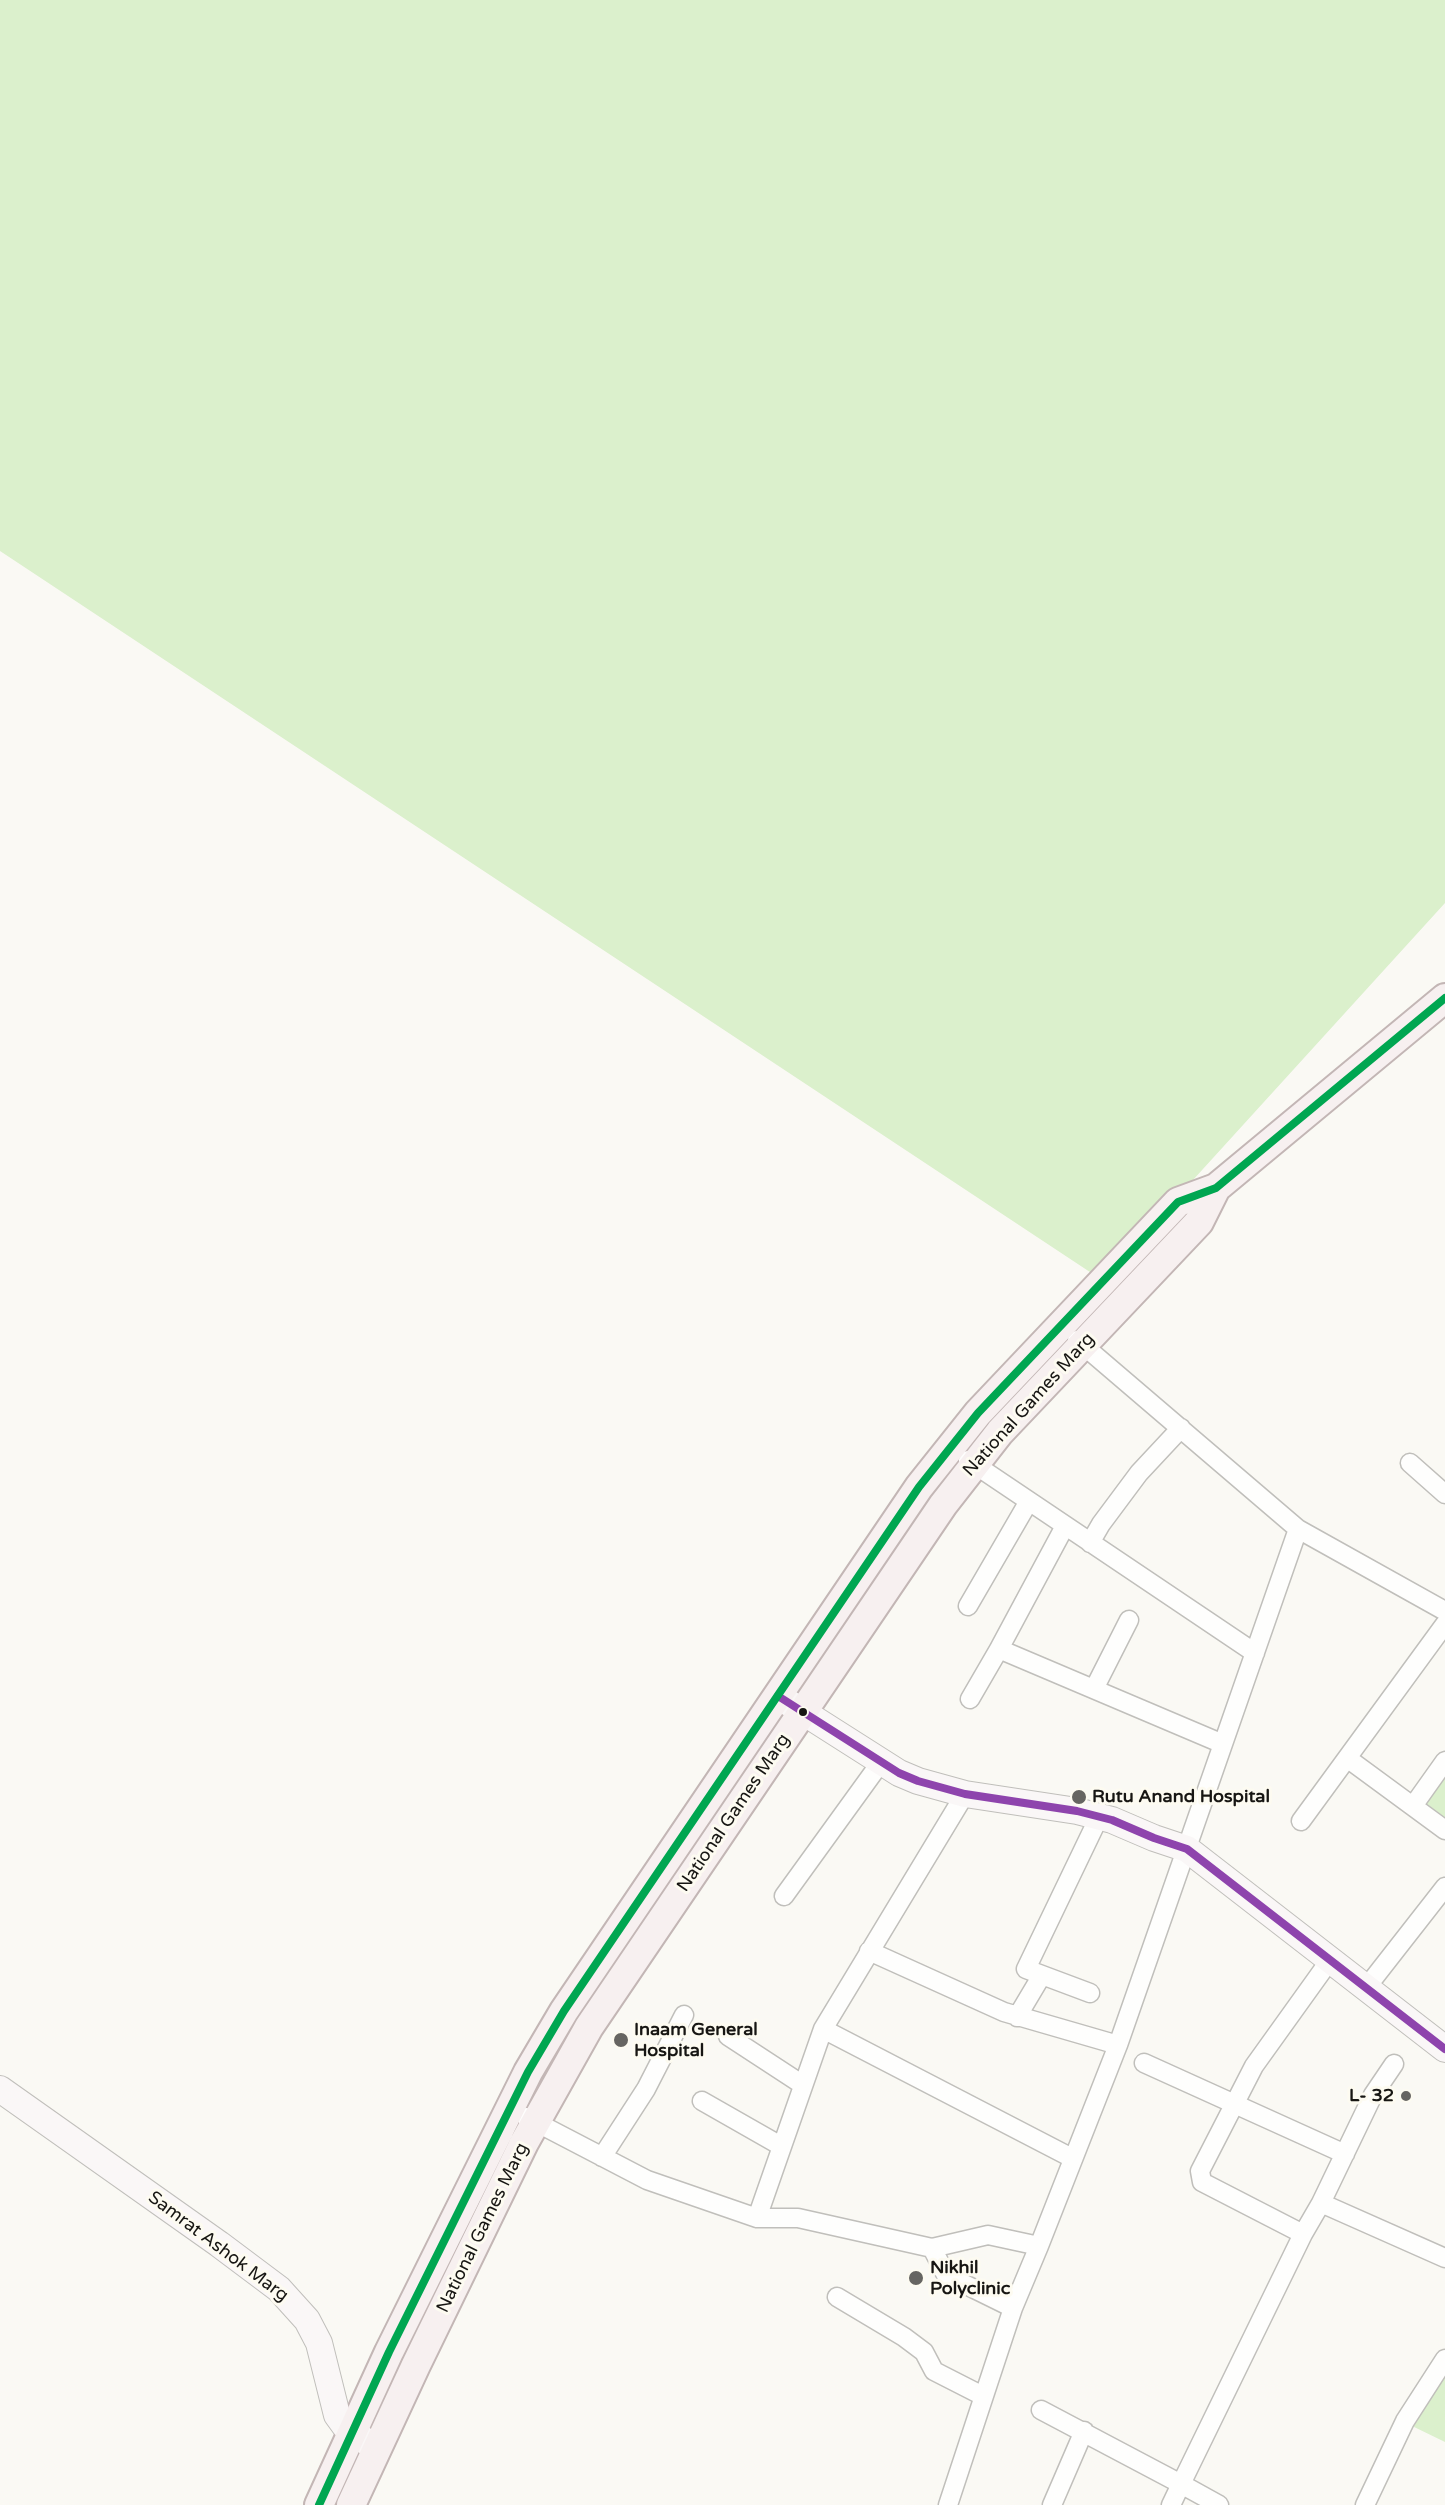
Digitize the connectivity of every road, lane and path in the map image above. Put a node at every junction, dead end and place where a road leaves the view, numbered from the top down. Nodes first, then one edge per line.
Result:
1 (1445, 998) edge
2 (1216, 1188) junction
3 (1059, 1325) junction
4 (1083, 1344) junction
5 (1181, 1428) junction
6 (951, 1446) junction
7 (1410, 1463) dead end
8 (974, 1464) junction
9 (1445, 1494) edge
10 (1029, 1501) junction
11 (1065, 1526) junction
12 (1298, 1529) junction
13 (1090, 1543) junction
14 (968, 1605) dead end
15 (1445, 1611) edge
16 (1129, 1620) dead end
17 (1445, 1624) edge
18 (999, 1649) junction
19 (1255, 1653) junction
20 (1094, 1689) junction
21 (778, 1696) junction
22 (970, 1699) dead end
23 (802, 1712) junction
24 (1223, 1744) junction
25 (1347, 1758) junction
26 (1445, 1761) edge
27 (881, 1762) junction
28 (965, 1794) junction
29 (1413, 1806) junction
30 (1099, 1817) junction
31 (1301, 1821) dead end
32 (1445, 1830) edge
33 (1187, 1849) junction
34 (1445, 1887) edge
35 (784, 1896) dead end
36 (869, 1951) junction
37 (1330, 1960) junction
38 (1042, 1975) junction
39 (1366, 1988) junction
40 (1090, 1993) dead end
41 (684, 2015) dead end
42 (1017, 2017) junction
43 (823, 2029) junction
44 (728, 2037) dead end
45 (1118, 2045) junction
46 (1445, 2049) edge
47 (1144, 2063) dead end
48 (1394, 2064) dead end
49 (803, 2085) junction
50 (0, 2089) edge
51 (702, 2101) dead end
52 (1234, 2103) junction
53 (509, 2108) junction
54 (535, 2122) junction
55 (781, 2146) junction
56 (1345, 2154) junction
57 (602, 2157) junction
58 (1072, 2158) junction
59 (1321, 2203) junction
60 (757, 2218) junction
61 (1303, 2234) junction
62 (1040, 2246) junction
63 (932, 2248) junction
64 (1445, 2258) edge
65 (837, 2297) dead end
66 (1012, 2308) junction
67 (1445, 2360) edge
68 (984, 2396) junction
69 (1041, 2410) dead end
70 (1083, 2431) junction
71 (352, 2432) junction
72 (377, 2448) junction
73 (1180, 2484) junction
74 (319, 2505) edge
75 (351, 2505) edge
76 (948, 2505) edge
77 (1052, 2505) edge
78 (1171, 2505) edge
79 (1219, 2505) edge
80 (1365, 2505) edge

1 - 2 main road, National Games Marg
2 - 3 main road, National Games Marg
2 - 4 main road, National Games Marg
3 - 4 street
3 - 6 main road, National Games Marg
4 - 5 street
4 - 8 main road, National Games Marg
5 - 12 street
5 - 13 street
6 - 8 street
6 - 21 main road, National Games Marg
7 - 9 street
8 - 10 street
8 - 23 main road, National Games Marg
10 - 11 street
10 - 14 street
11 - 13 street
11 - 18 street
12 - 15 street
12 - 19 street
13 - 19 street
16 - 20 street
17 - 25 street
18 - 20 street
18 - 22 street
19 - 24 street
20 - 24 street
21 - 23 street
21 - 53 main road, National Games Marg
23 - 27 street
23 - 54 main road, National Games Marg
24 - 33 street
25 - 29 street
25 - 31 street
26 - 29 street
27 - 28 street
27 - 35 street
28 - 30 street
28 - 36 street
29 - 32 street
30 - 33 street
30 - 38 street
33 - 37 street
33 - 45 street
34 - 39 street
36 - 42 street
36 - 43 street
37 - 39 street
37 - 52 street
38 - 40 street
38 - 42 street
39 - 46 street
41 - 57 street
42 - 45 street
43 - 49 street
43 - 58 street
44 - 49 street
45 - 58 street
47 - 52 street
48 - 56 street
49 - 55 street
50 - 71 street, Samrat Ashok Marg
51 - 55 street
52 - 56 street
52 - 61 street
53 - 54 street
53 - 71 main road, National Games Marg
54 - 57 street
54 - 72 main road, National Games Marg
55 - 60 street
56 - 59 street
57 - 60 street
58 - 62 street
59 - 61 street
59 - 64 street
60 - 63 street
61 - 73 street
62 - 63 street
62 - 66 street
63 - 66 street
65 - 68 street
66 - 68 street
67 - 80 street
68 - 76 street
69 - 70 street
70 - 73 street
70 - 77 street
71 - 72 street, Samrat Ashok Marg
71 - 74 main road, National Games Marg
72 - 75 main road, National Games Marg
73 - 78 street
73 - 79 street

